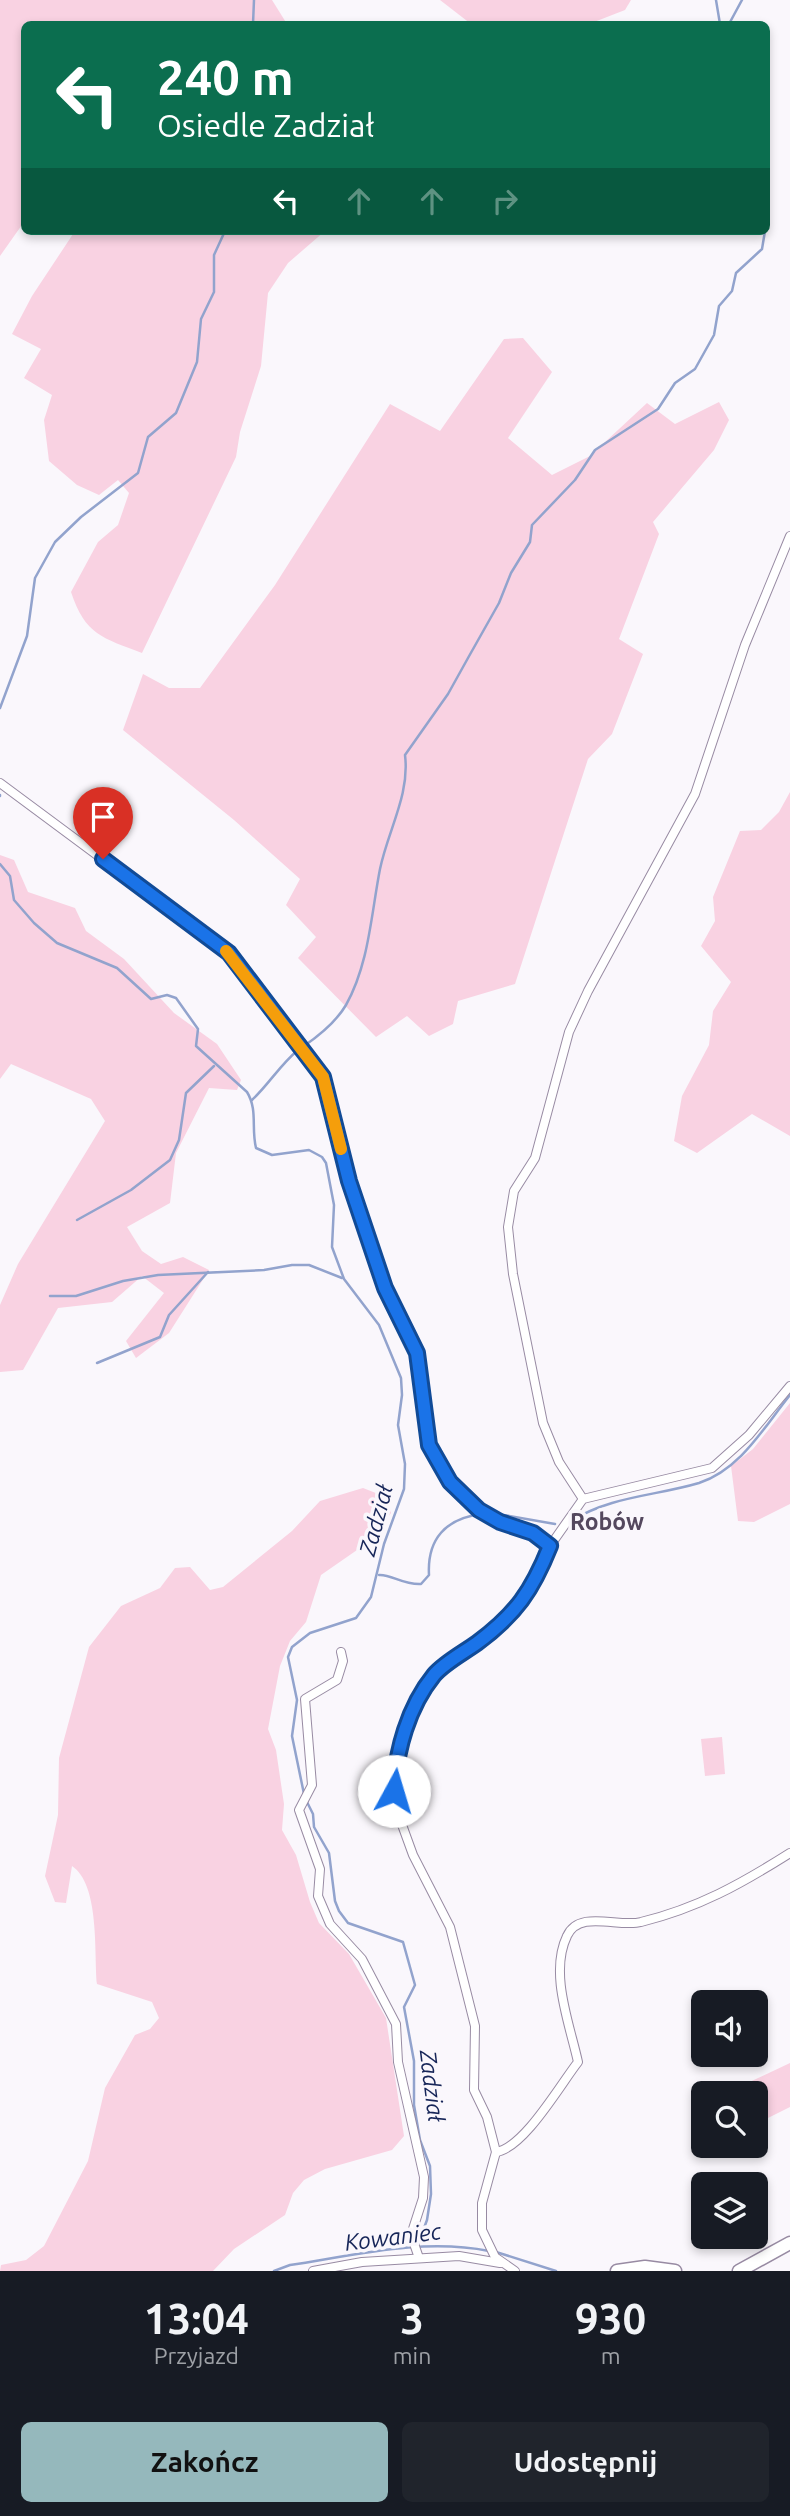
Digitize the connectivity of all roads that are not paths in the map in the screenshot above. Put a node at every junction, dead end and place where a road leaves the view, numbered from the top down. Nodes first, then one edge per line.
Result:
1 (790, 536) edge
2 (0, 783) edge
3 (790, 1386) edge
4 (583, 1499) junction
5 (550, 1546) junction
6 (341, 1652) dead end
7 (790, 1853) edge
8 (496, 2152) junction
9 (790, 2243) edge
10 (419, 2258) junction
11 (498, 2260) junction
12 (313, 2271) edge
13 (514, 2271) edge
14 (617, 2271) edge
15 (675, 2271) edge
16 (739, 2271) edge

1 - 4 street
2 - 5 street
3 - 4 street
4 - 5 street
5 - 8 street
6 - 10 street
7 - 8 street
8 - 11 street
9 - 16 street
10 - 11 street
10 - 12 street
11 - 13 street
14 - 15 street

